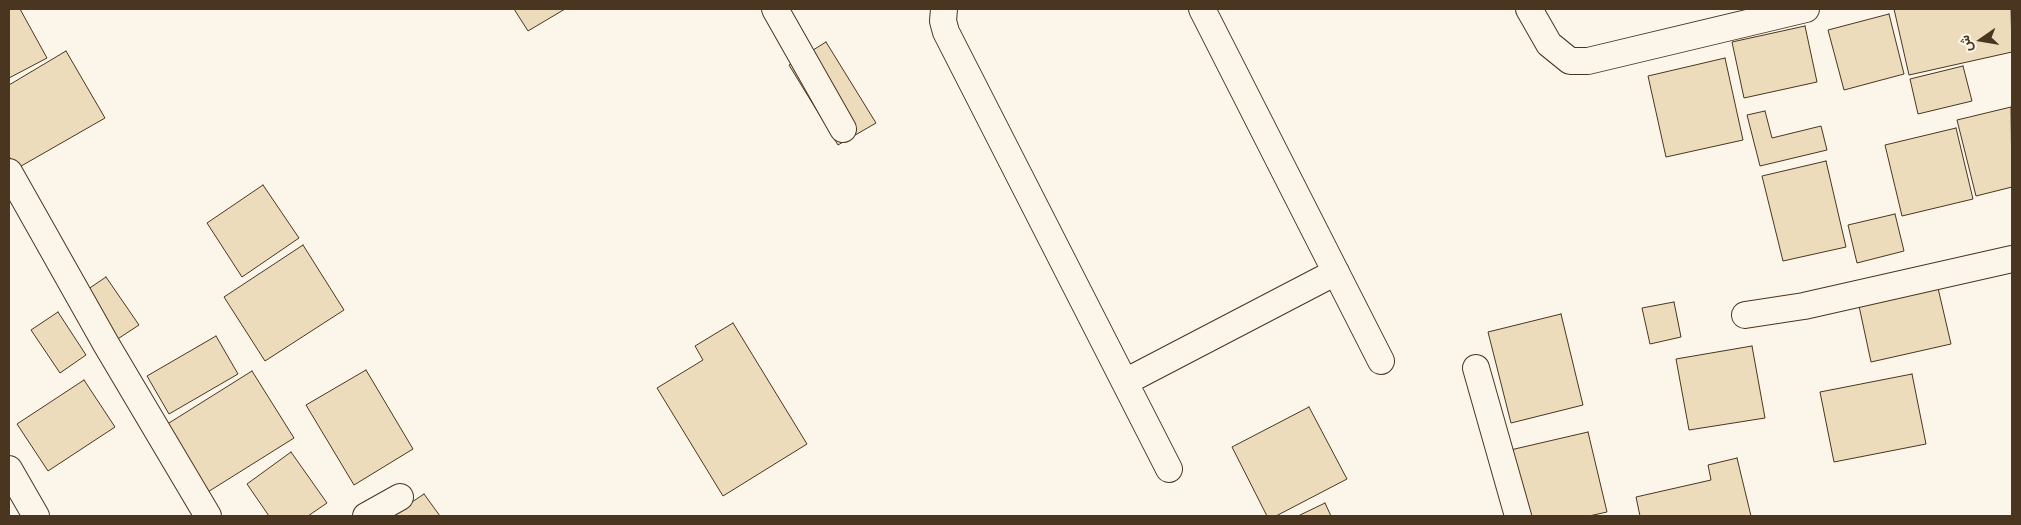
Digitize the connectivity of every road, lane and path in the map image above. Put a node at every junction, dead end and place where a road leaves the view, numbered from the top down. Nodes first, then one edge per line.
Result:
1 (774, 9) edge
2 (944, 9) edge
3 (1202, 9) edge
4 (1529, 9) edge
5 (1806, 9) edge
6 (843, 129) dead end
7 (9, 172) edge
8 (2012, 259) edge
9 (1336, 272) junction
10 (1745, 315) dead end
11 (1381, 362) dead end
12 (1476, 368) dead end
13 (1125, 382) junction
14 (9, 469) edge
15 (1170, 470) dead end
16 (400, 497) dead end
17 (36, 516) edge
18 (208, 516) edge
19 (366, 516) edge
20 (1518, 516) edge

1 - 6 street
2 - 13 street
3 - 9 street
4 - 5 street
7 - 18 street
8 - 10 street
9 - 11 street
9 - 13 street
12 - 20 street
13 - 15 street
14 - 17 street
16 - 19 street

